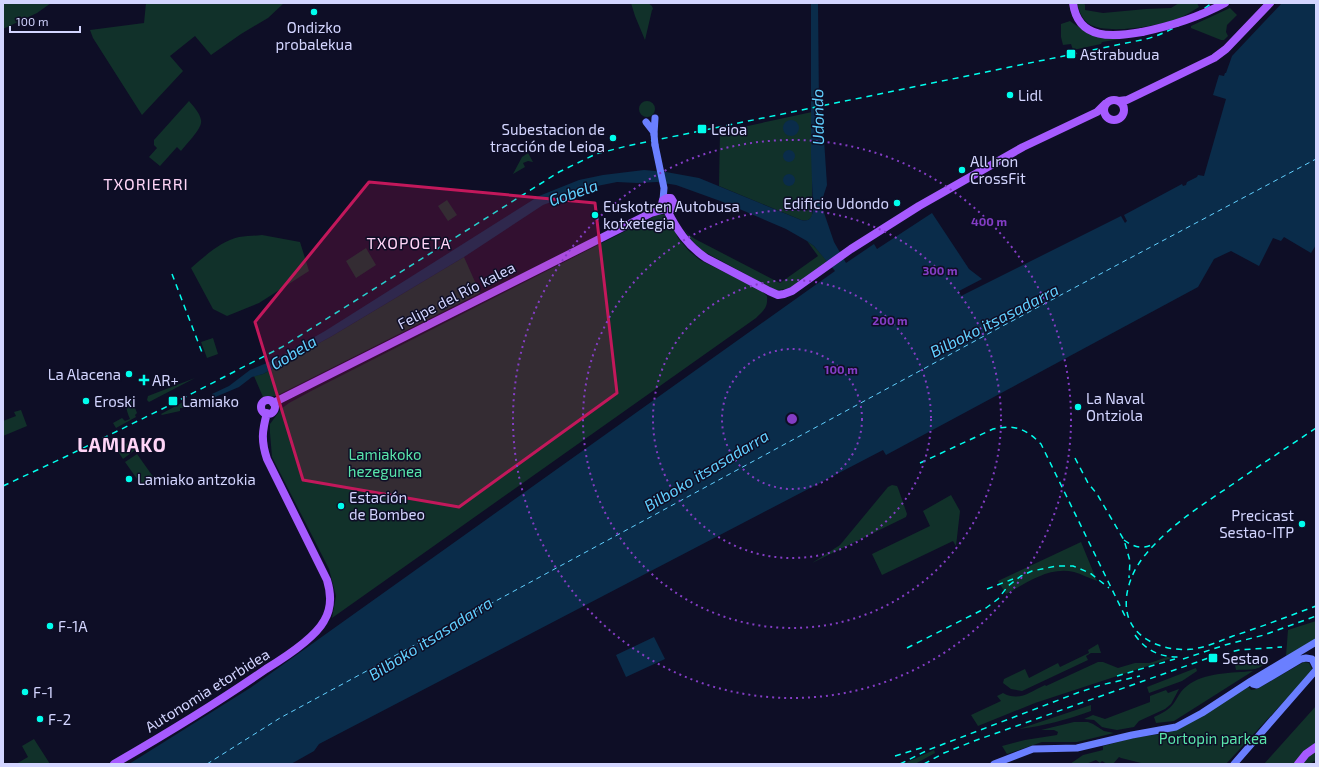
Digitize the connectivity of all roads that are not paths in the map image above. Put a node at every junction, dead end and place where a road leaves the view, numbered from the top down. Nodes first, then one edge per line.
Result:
1 (1073, 3) edge
2 (1225, 3) edge
3 (1267, 3) edge
4 (1270, 3) edge
5 (1202, 64) junction
6 (1138, 94) junction
7 (1119, 101) junction
8 (1105, 104) junction
9 (1124, 111) junction
10 (1106, 117) junction
11 (655, 118) dead end
12 (1084, 118) junction
13 (646, 122) dead end
14 (653, 133) junction
15 (666, 200) junction
16 (312, 636) joint
17 (1316, 642) edge
18 (1315, 664) edge
19 (1251, 681) junction
20 (1316, 747) edge
21 (114, 764) edge
22 (994, 764) edge
23 (1234, 764) edge
24 (1298, 764) edge

1 - 2 main road, bridge
3 - 5 main road
4 - 5 main road
5 - 6 main road
6 - 7 main road
6 - 9 main road
7 - 8 main road
7 - 9 main road
8 - 10 main road
8 - 12 main road
9 - 10 main road
10 - 12 main road
11 - 14 street
12 - 15 main road
13 - 14 street
14 - 15 street, bridge
15 - 16 main road, Felipe del Río kalea
16 - 21 main road, Autonomia etorbidea
17 - 19 street
18 - 19 street
18 - 23 street
19 - 22 street
20 - 24 main road

